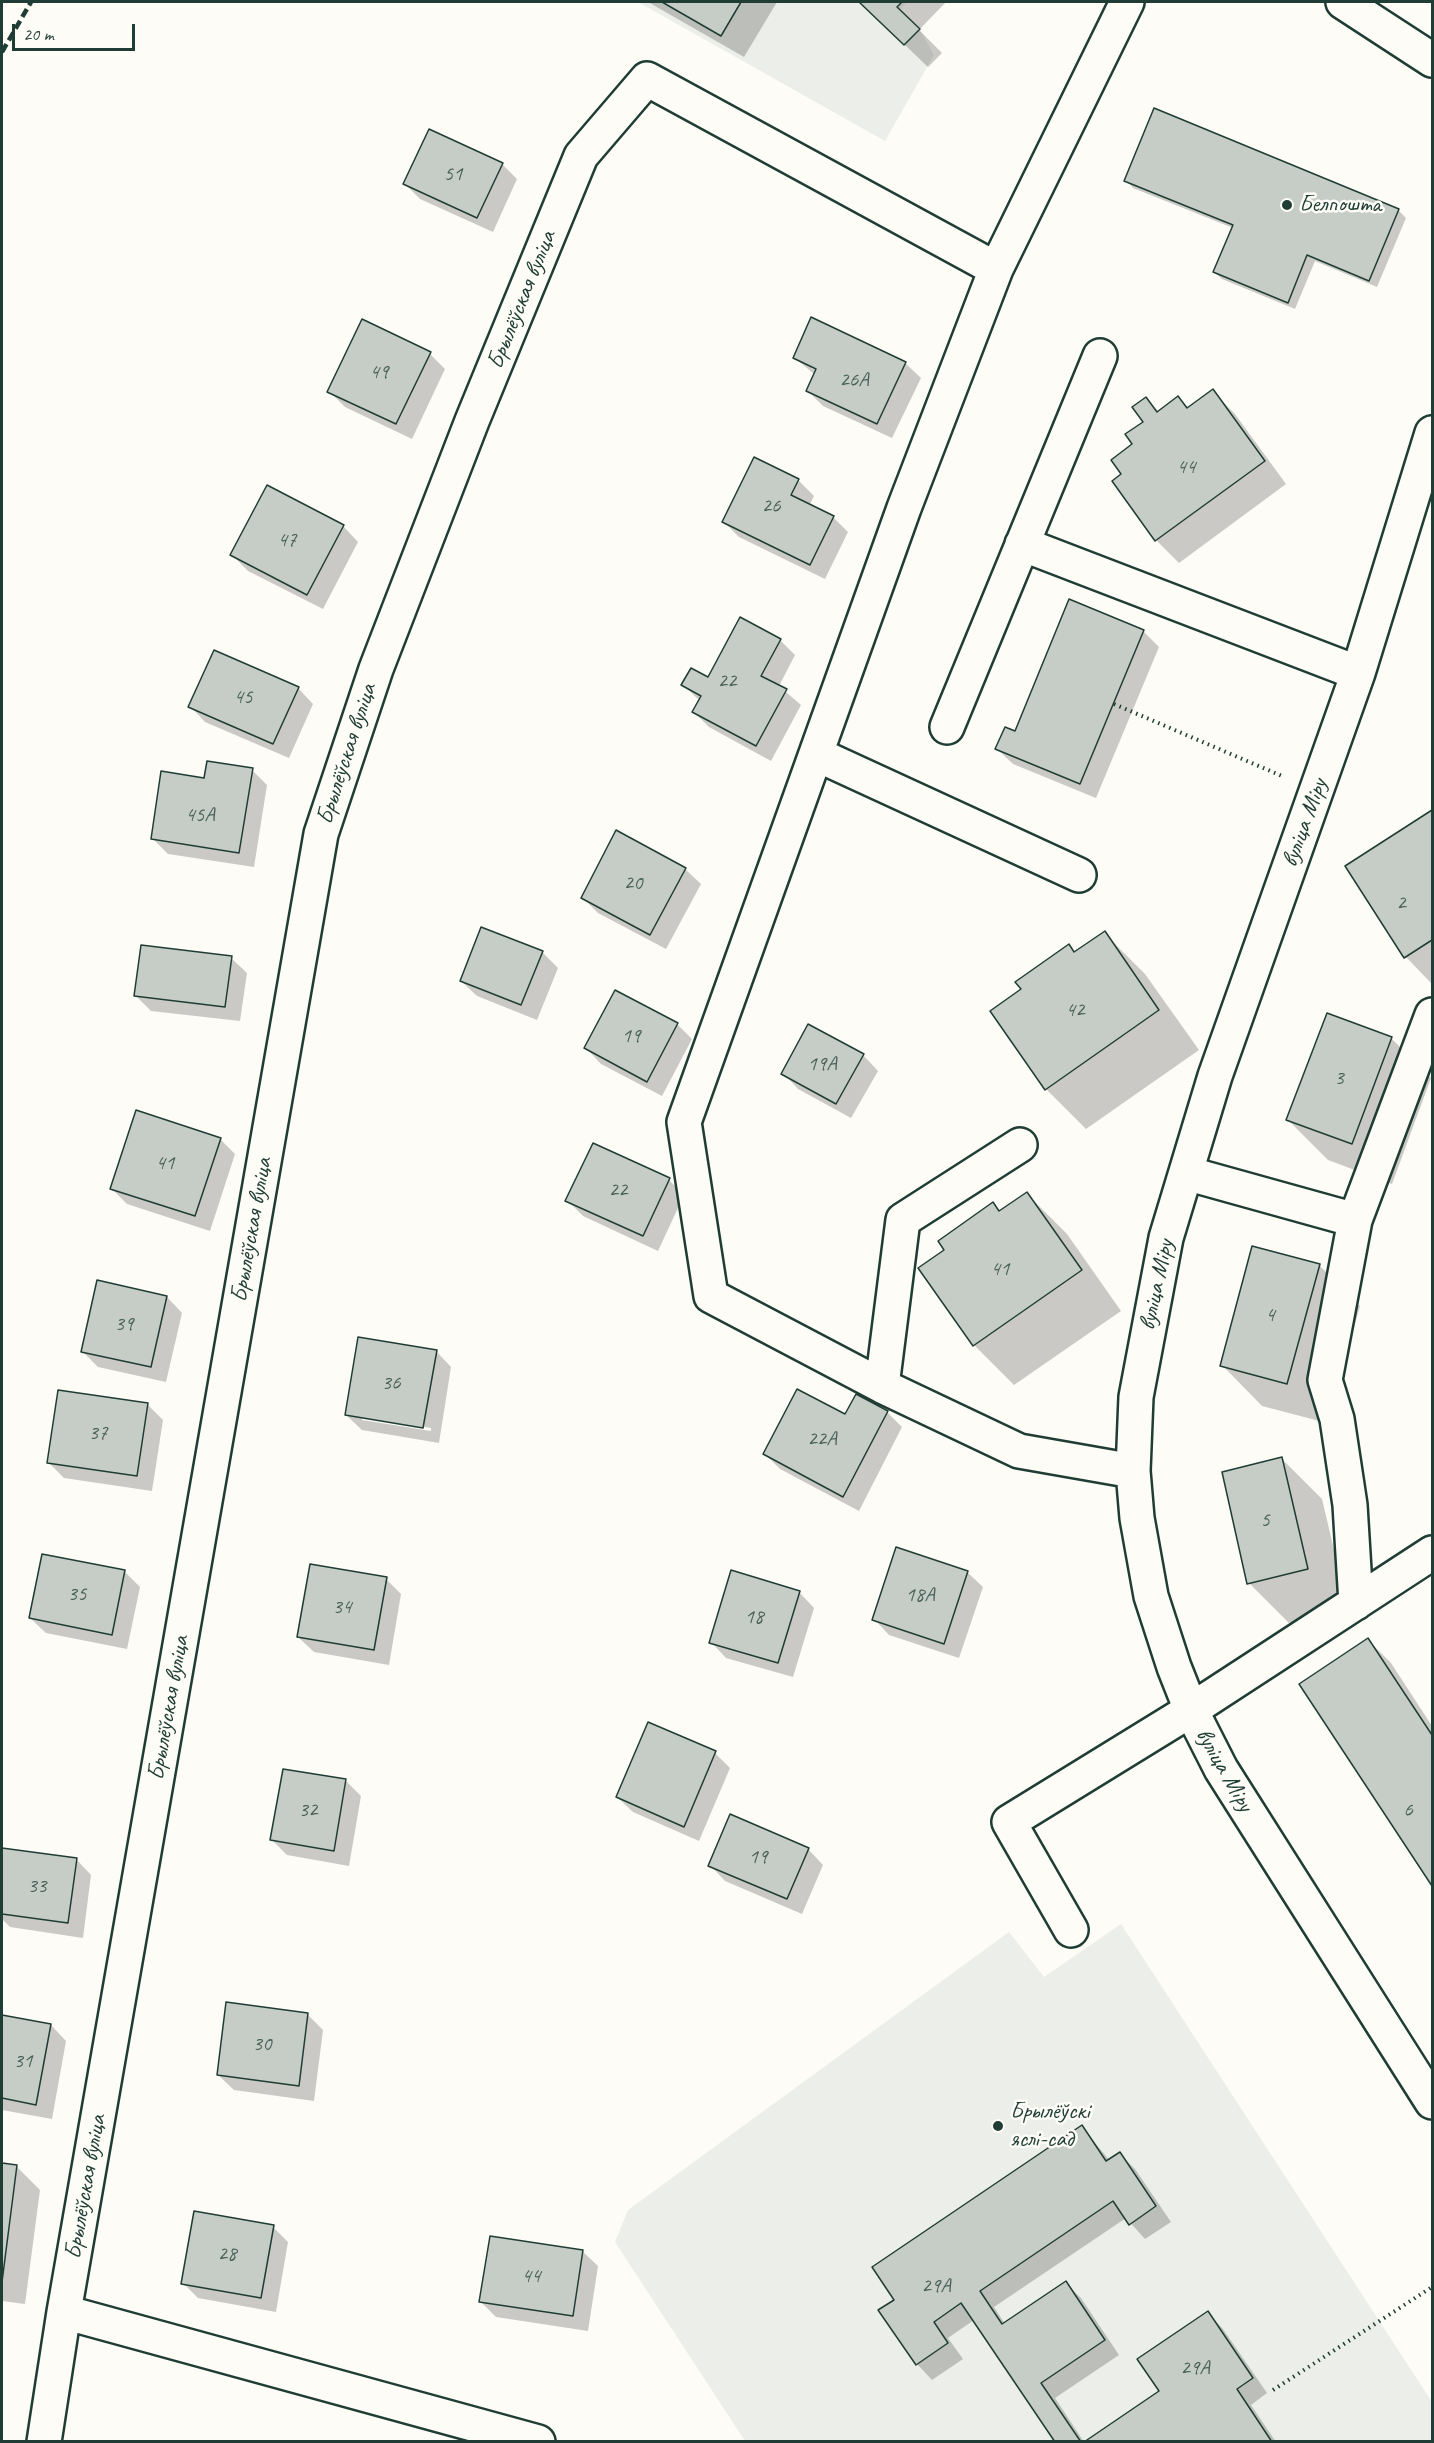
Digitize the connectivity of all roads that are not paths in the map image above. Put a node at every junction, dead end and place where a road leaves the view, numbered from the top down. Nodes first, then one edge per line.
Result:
1 (1127, 2) edge
2 (1343, 2) edge
3 (1432, 60) edge
4 (996, 269) junction
5 (1100, 356) dead end
6 (1432, 433) edge
7 (1022, 544) junction
8 (1358, 673) junction
9 (947, 727) dead end
10 (816, 754) junction
11 (1079, 875) dead end
12 (1432, 1015) edge
13 (1020, 1145) dead end
14 (1186, 1173) junction
15 (1355, 1220) junction
16 (882, 1386) junction
17 (1133, 1471) junction
18 (1432, 1553) edge
19 (1356, 1602) junction
20 (1191, 1710) junction
21 (1071, 1930) dead end
22 (1432, 2103) edge
23 (64, 2312) junction
24 (44, 2442) edge
25 (538, 2442) edge

1 - 4 street
2 - 3 street
4 - 10 street
4 - 23 street, Брылёўская вуліца
5 - 7 street
6 - 8 street, вуліца Міру
7 - 8 street
7 - 9 street
8 - 14 street, вуліца Міру
10 - 11 street
10 - 16 street
12 - 15 street
13 - 16 street
14 - 15 street
14 - 17 street, вуліца Міру
15 - 19 street
16 - 17 street
17 - 20 street, вуліца Міру
18 - 19 street
19 - 20 street
20 - 21 street
20 - 22 street, вуліца Міру
23 - 24 street, Брылёўская вуліца
23 - 25 street

